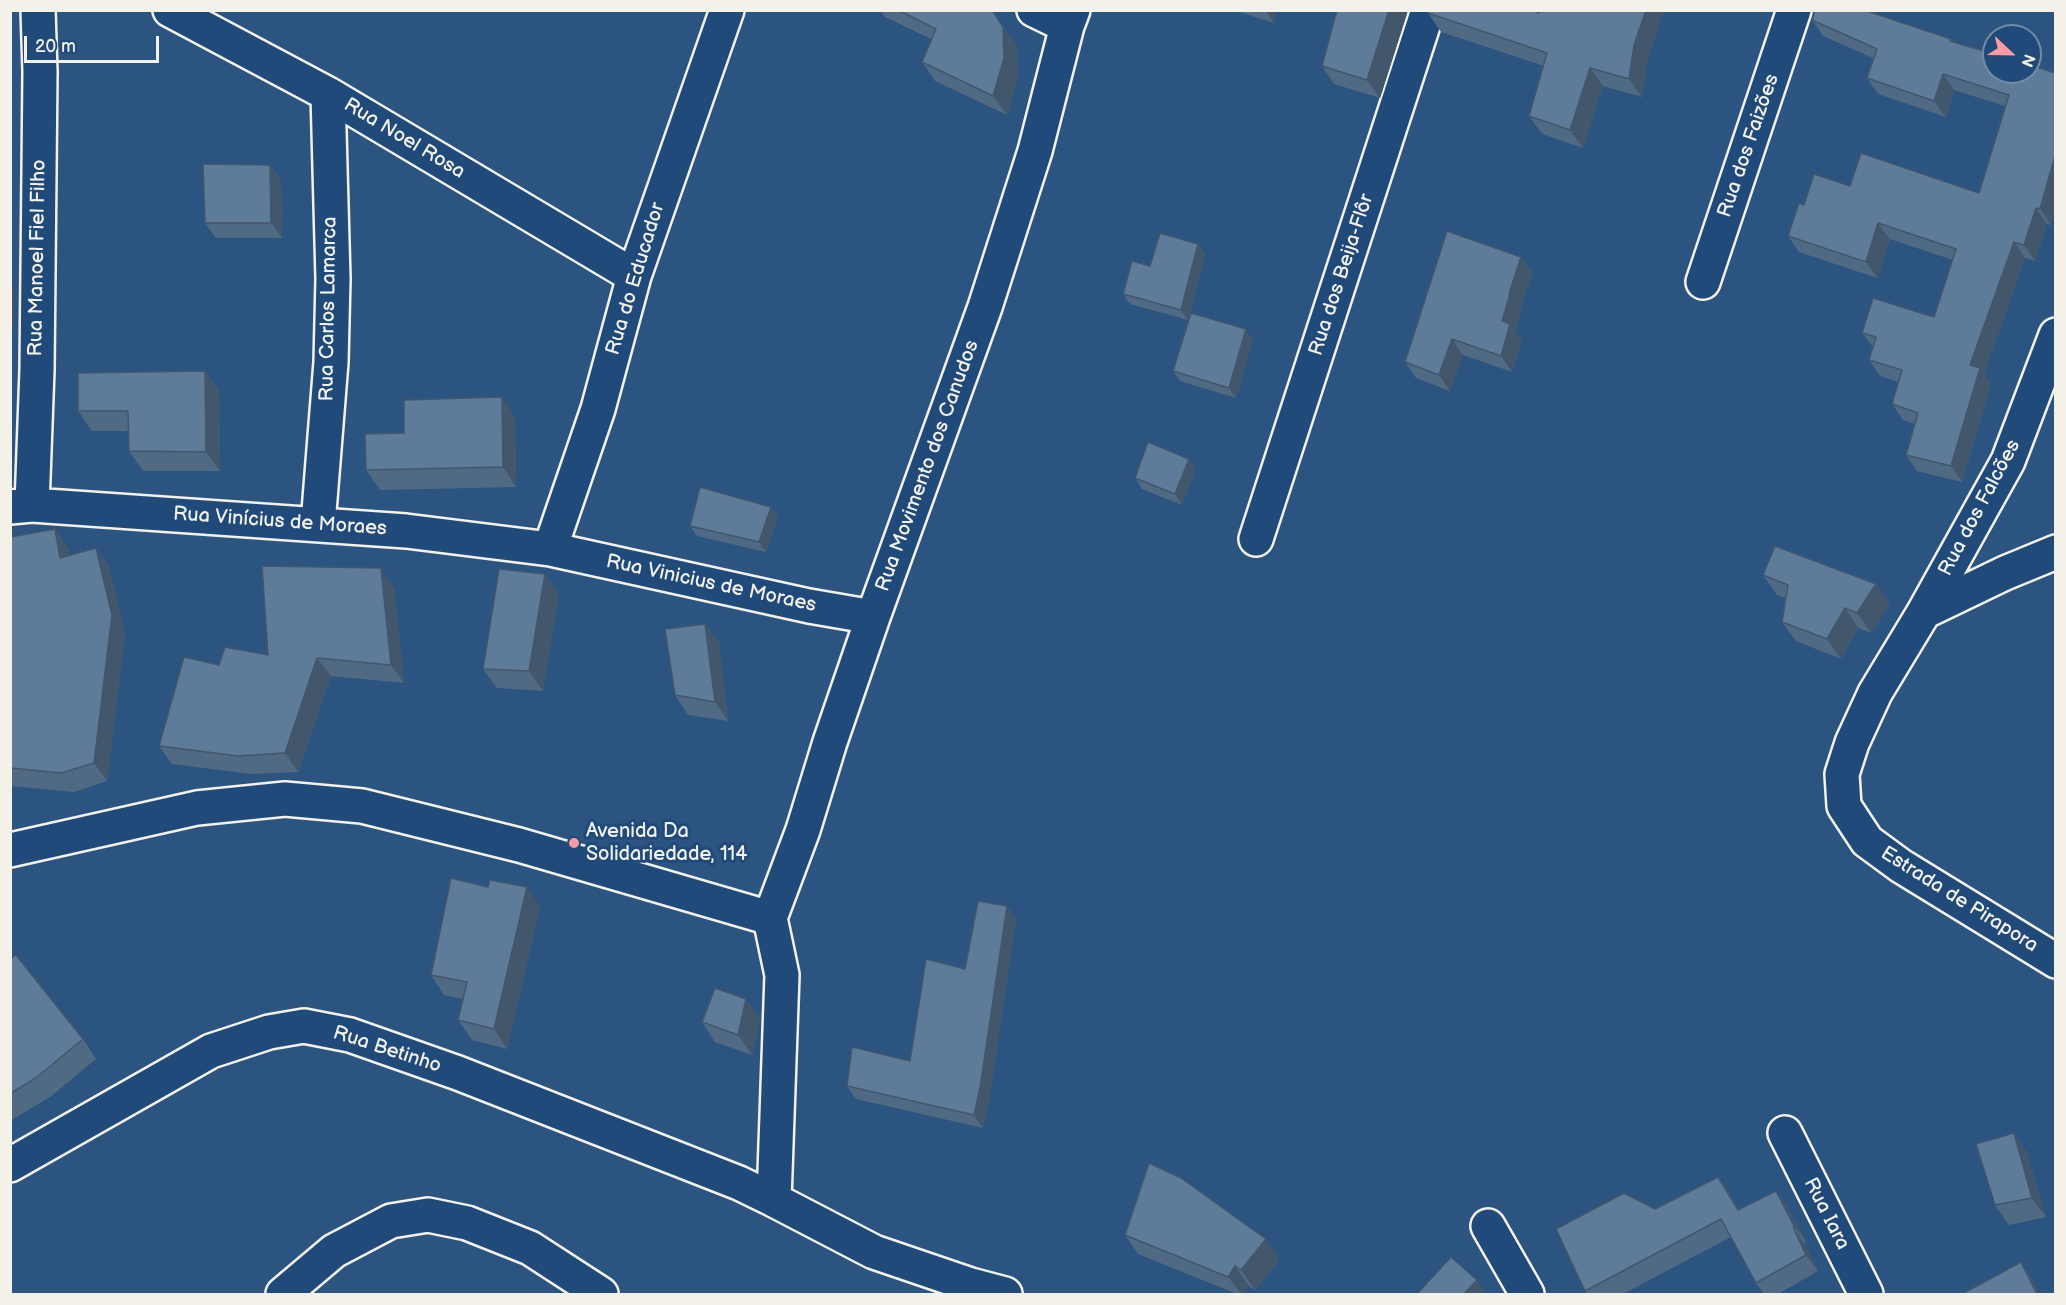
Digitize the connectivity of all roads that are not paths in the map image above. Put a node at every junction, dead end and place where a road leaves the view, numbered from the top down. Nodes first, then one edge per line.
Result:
1 (38, 10) edge
2 (170, 10) edge
3 (727, 10) edge
4 (1034, 10) edge
5 (1428, 10) edge
6 (1794, 10) edge
7 (1070, 18) edge
8 (328, 94) junction
9 (634, 276) junction
10 (1703, 282) dead end
11 (2055, 335) edge
12 (21, 506) edge
13 (318, 524) junction
14 (1256, 539) dead end
15 (550, 549) junction
16 (2055, 552) edge
17 (1924, 612) junction
18 (873, 617) junction
19 (10, 850) edge
20 (770, 918) junction
21 (2055, 961) edge
22 (1785, 1133) dead end
23 (10, 1165) edge
24 (774, 1200) junction
25 (1488, 1226) dead end
26 (283, 1294) edge
27 (601, 1294) edge
28 (1005, 1294) edge
29 (1527, 1294) edge
30 (1866, 1294) edge

1 - 12 street, Rua Manoel Fiel Filho
2 - 8 street, Rua Noel Rosa
3 - 9 street, Rua do Educador
4 - 7 street
5 - 14 street, Rua dos Beija-Flôr
6 - 10 street, Rua dos Faizões
7 - 18 street, Rua Movimento dos Canudos
8 - 9 street, Rua Noel Rosa
8 - 13 street, Rua Carlos Lamarca
9 - 15 street, Rua do Educador
11 - 17 street, Rua dos Falcões
12 - 13 street, Rua Vinícius de Moraes
13 - 15 street, Rua Vinícius de Moraes
15 - 18 street, Rua Vinicius de Moraes
16 - 17 street
17 - 21 street, Estrada de Pirapora
18 - 20 street, Rua Movimento dos Canudos
19 - 20 street
20 - 24 street
22 - 30 street, Rua Iara
23 - 24 street, Rua Betinho
24 - 28 street, Rua Betinho
25 - 29 street
26 - 27 street

